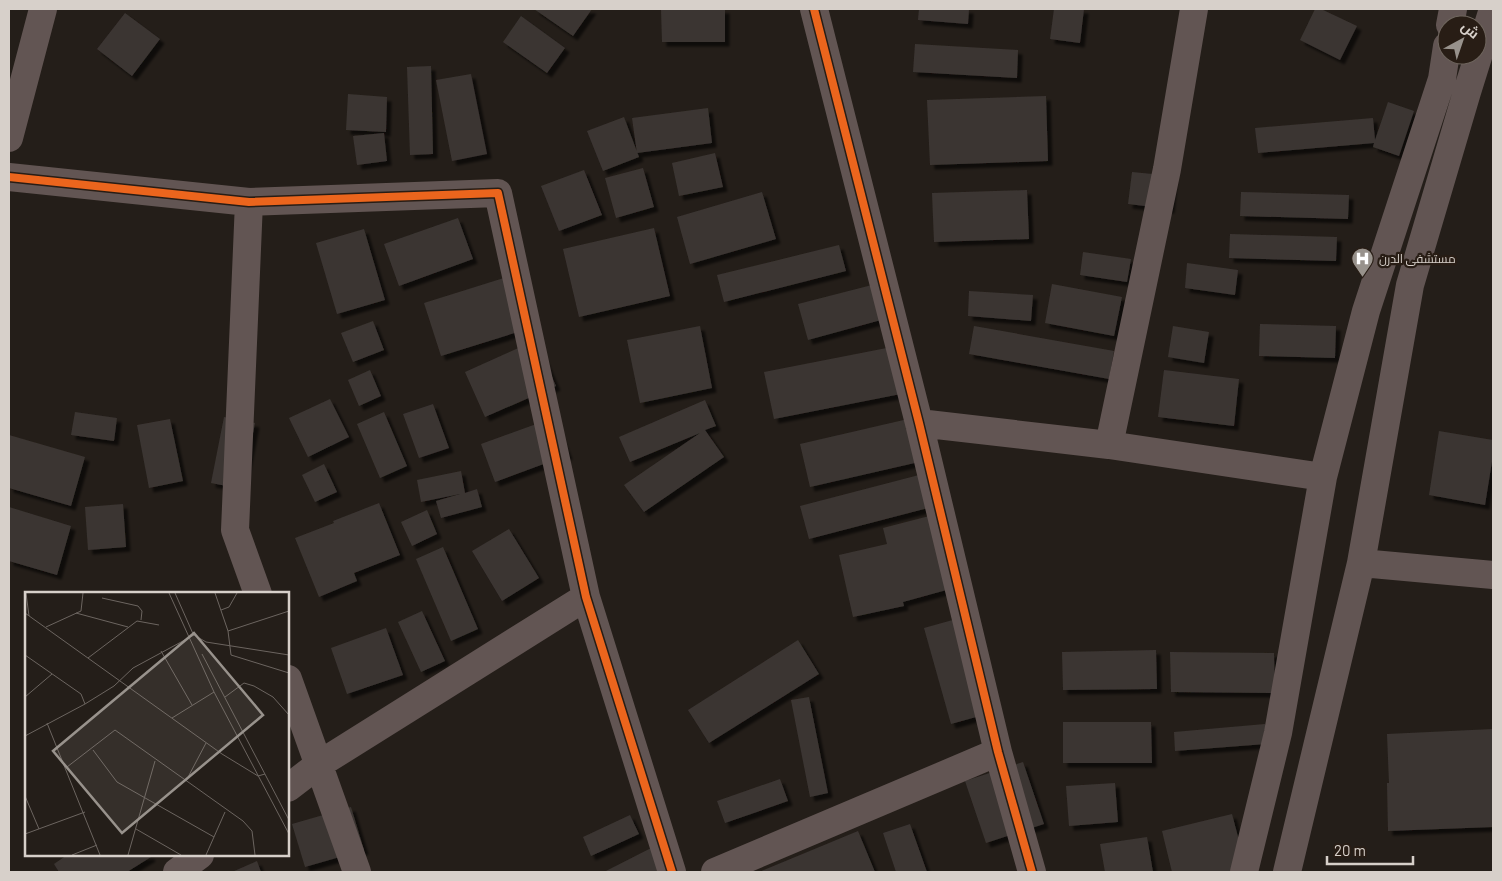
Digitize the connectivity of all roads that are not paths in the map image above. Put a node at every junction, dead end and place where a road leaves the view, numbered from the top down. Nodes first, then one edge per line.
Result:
1 (43, 9) edge
2 (814, 9) edge
3 (1194, 9) edge
4 (1493, 9) edge
5 (1444, 65) edge
6 (9, 138) edge
7 (9, 177) edge
8 (249, 202) junction
9 (919, 424) junction
10 (1109, 445) junction
11 (1323, 477) junction
12 (1361, 563) junction
13 (1493, 575) edge
14 (257, 592) edge
15 (586, 598) junction
16 (289, 682) edge
17 (998, 752) junction
18 (318, 765) junction
19 (289, 787) edge
20 (199, 856) edge
21 (177, 872) edge
22 (357, 872) edge
23 (672, 872) edge
24 (715, 872) edge
25 (1032, 872) edge
26 (1244, 872) edge
27 (1287, 872) edge

1 - 6 street
2 - 9 street
3 - 10 street
4 - 12 street
5 - 11 street
7 - 8 street
8 - 14 street
8 - 15 street
9 - 10 street
9 - 17 street
10 - 11 street
11 - 26 street
12 - 13 street
12 - 27 street
15 - 18 street
15 - 23 street
16 - 18 street
17 - 24 street
17 - 25 street
18 - 19 street
18 - 22 street
20 - 21 street

